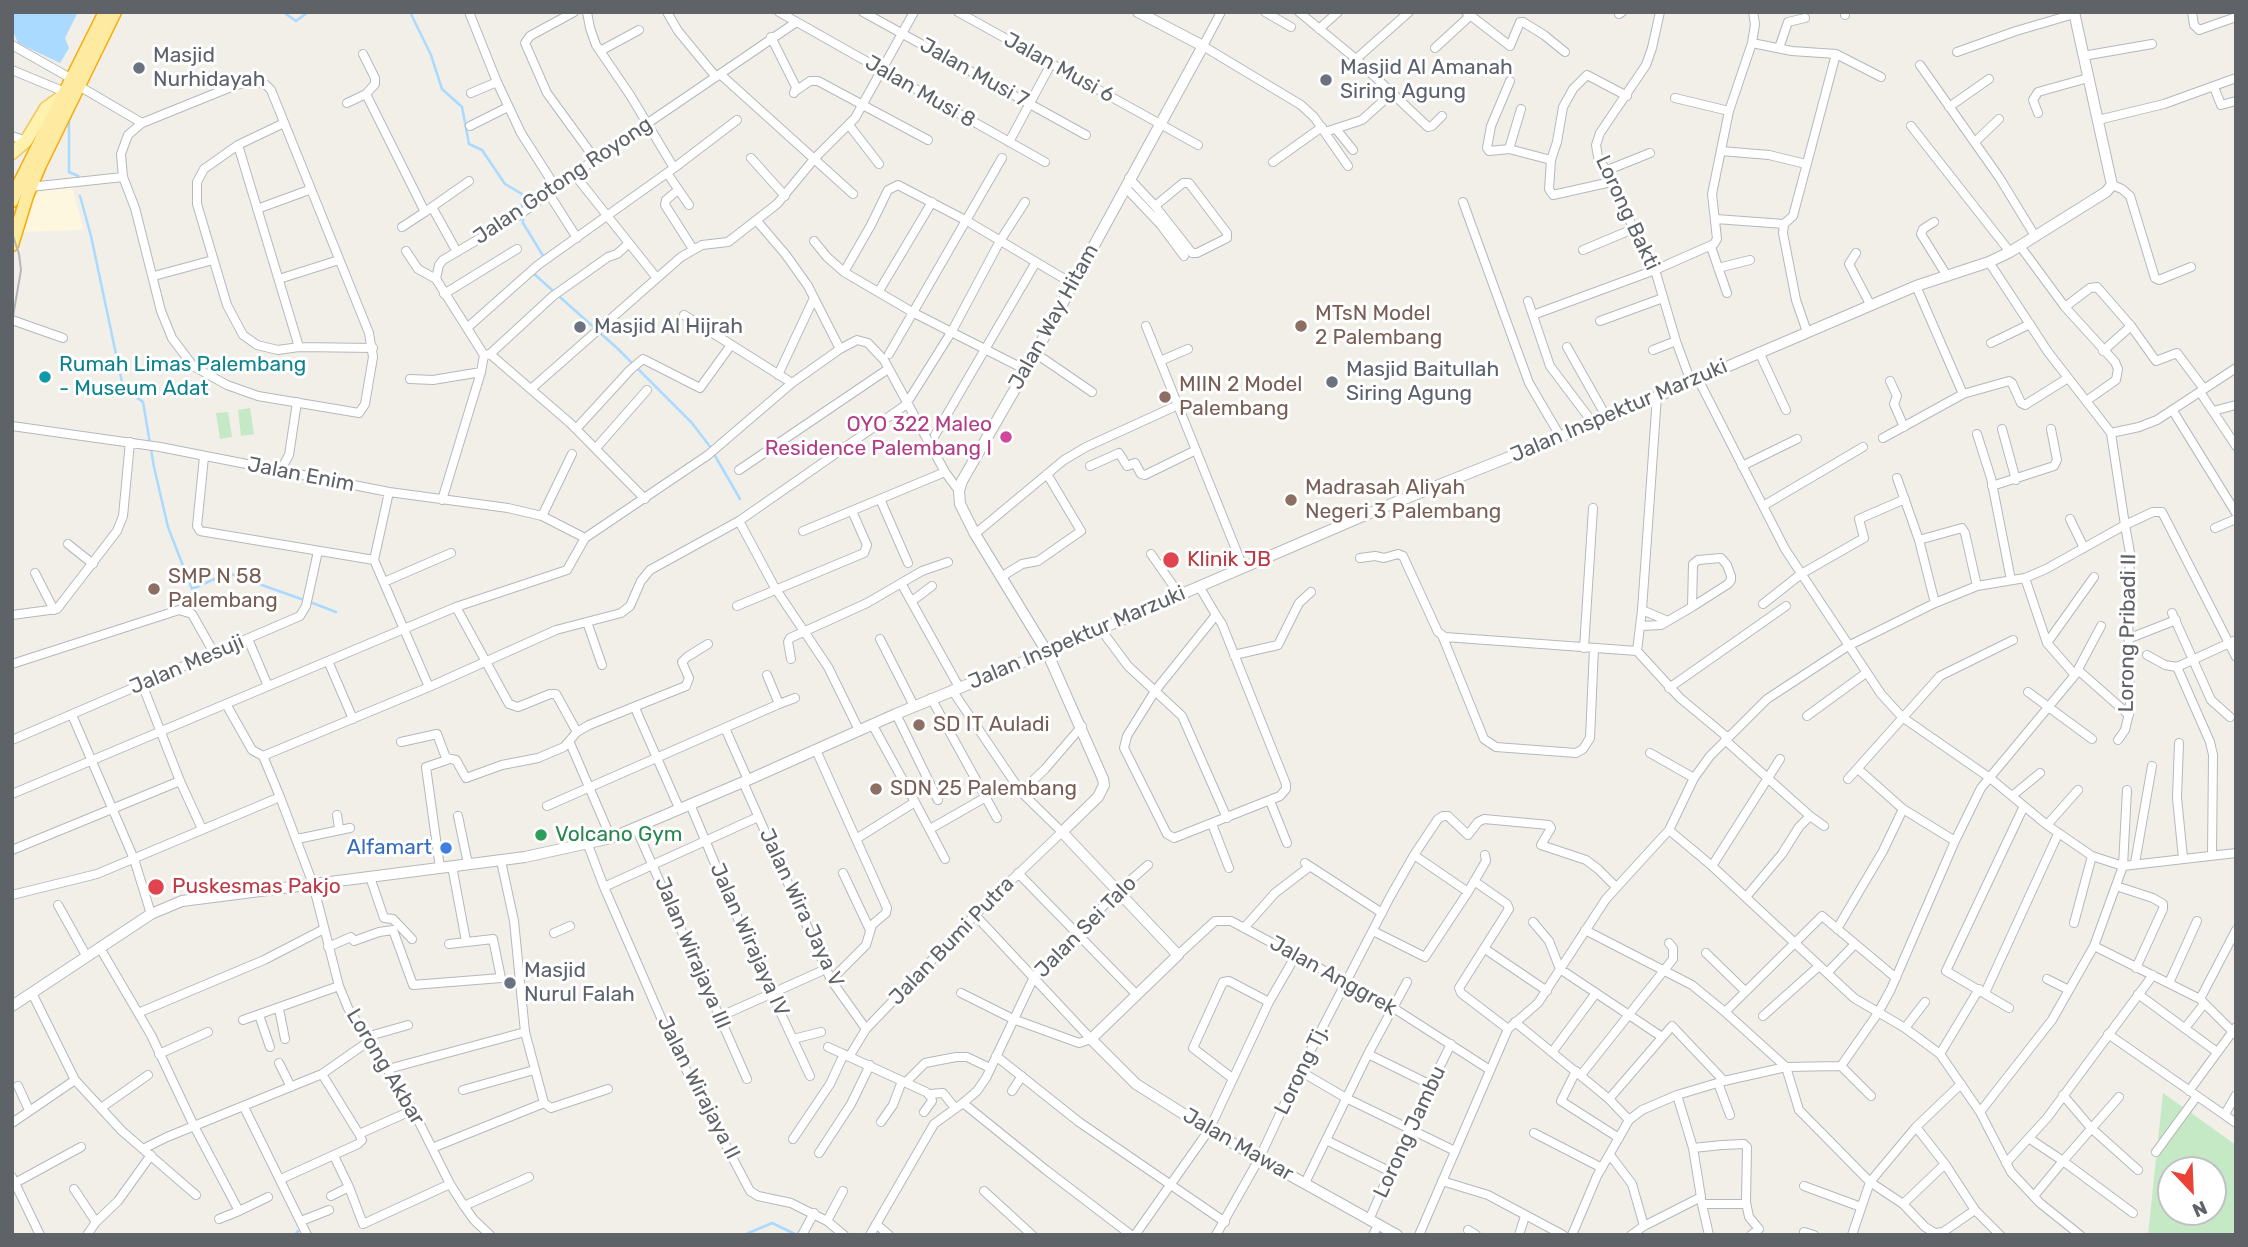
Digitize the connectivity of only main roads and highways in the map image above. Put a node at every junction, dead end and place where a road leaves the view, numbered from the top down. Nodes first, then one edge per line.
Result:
1 (105, 12) edge
2 (115, 12) edge
3 (76, 82) junction
4 (65, 93) junction
5 (12, 153) edge
6 (18, 190) edge
7 (12, 244) edge

1 - 3 highway
2 - 3 highway
3 - 4 highway
3 - 6 highway
4 - 5 main road
4 - 6 highway
6 - 7 highway

